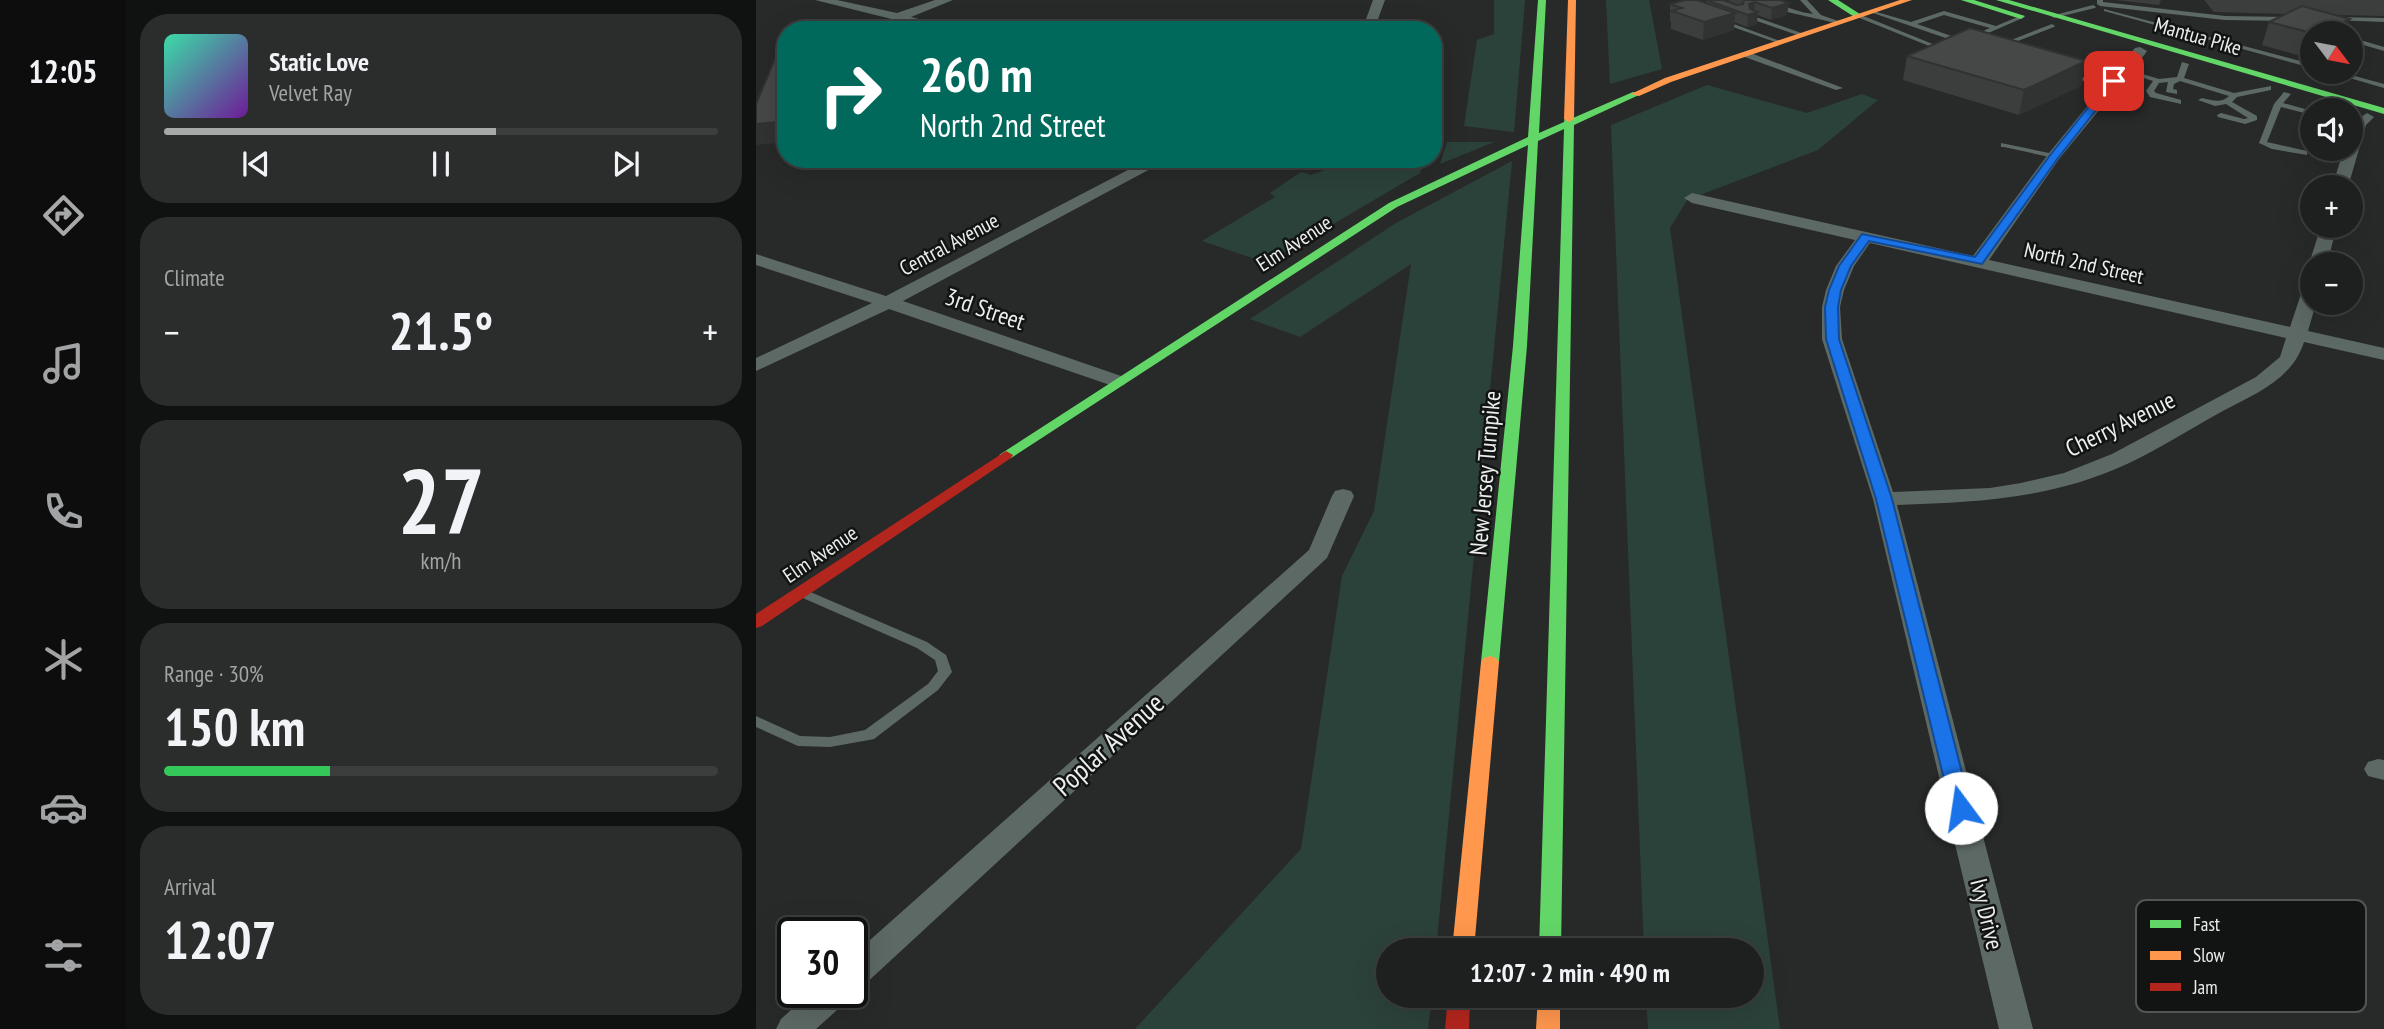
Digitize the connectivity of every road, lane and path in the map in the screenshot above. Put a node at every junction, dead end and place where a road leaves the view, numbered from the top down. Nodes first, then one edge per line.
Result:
1 (821, 0) edge
2 (947, 0) edge
3 (1379, 0) edge
4 (1542, 0) edge
5 (1572, 0) edge
6 (1759, 0) edge
7 (1803, 0) edge
8 (1832, 0) edge
9 (1908, 0) edge
10 (1965, 0) edge
11 (2000, 0) edge
12 (2098, 3) edge
13 (1866, 13) junction
14 (2185, 13) junction
15 (1819, 16) junction
16 (898, 17) junction
17 (1709, 17) edge
18 (2022, 17) junction
19 (1754, 18) edge
20 (2305, 19) edge
21 (2329, 19) edge
22 (2384, 20) edge
23 (915, 21) edge
24 (1371, 21) edge
25 (2053, 21) junction
26 (1838, 22) junction
27 (1911, 24) junction
28 (1993, 27) junction
29 (2176, 29) junction
30 (1802, 34) junction
31 (1780, 42) junction
32 (2363, 43) edge
33 (2384, 49) edge
34 (1990, 50) edge
35 (2140, 51) junction
36 (1946, 52) edge
37 (1745, 54) junction
38 (2300, 63) edge
39 (2123, 70) junction
40 (2060, 72) edge
41 (2363, 80) edge
42 (2157, 81) junction
43 (2179, 82) junction
44 (2111, 85) junction
45 (2384, 86) edge
46 (1839, 88) dead end
47 (2268, 88) junction
48 (2231, 98) junction
49 (2282, 99) junction
50 (2179, 103) dead end
51 (2300, 105) edge
52 (2384, 111) edge
53 (2221, 115) dead end
54 (2363, 116) edge
55 (2367, 117) junction
56 (2363, 120) edge
57 (2384, 122) edge
58 (2004, 145) dead end
59 (2300, 152) edge
60 (2054, 156) junction
61 (1144, 168) edge
62 (1692, 198) dead end
63 (1866, 237) junction
64 (756, 259) edge
65 (1978, 262) junction
66 (888, 302) junction
67 (2305, 315) edge
68 (2299, 335) junction
69 (2384, 354) edge
70 (756, 365) edge
71 (1116, 382) junction
72 (1343, 496) dead end
73 (1884, 499) junction
74 (801, 592) junction
75 (756, 622) edge
76 (756, 721) edge
77 (1464, 938) edge
78 (1550, 938) edge
79 (868, 962) edge
80 (816, 1008) edge
81 (1458, 1008) edge
82 (1549, 1008) edge
83 (793, 1029) edge
84 (1457, 1029) edge
85 (1548, 1029) edge
86 (2017, 1029) edge

1 - 16 street
2 - 16 street
3 - 24 street
4 - 77 main road, New Jersey Turnpike
5 - 78 main road
6 - 15 lane
7 - 15 lane
8 - 13 main road
9 - 13 main road, Elm Avenue
10 - 18 main road, Mantua Pike
11 - 25 main road, Mantua Pike
12 - 14 lane
12 - 25 lane
12 - 29 lane
13 - 26 main road, Elm Avenue
13 - 27 lane
13 - 36 lane
14 - 20 lane
14 - 29 lane
15 - 26 lane
16 - 23 street
17 - 31 lane
18 - 25 main road, Mantua Pike
18 - 28 lane
19 - 30 lane
21 - 22 lane
25 - 34 lane
25 - 35 main road, Mantua Pike
25 - 52 main road, Mantua Pike
26 - 30 main road, Elm Avenue
27 - 28 lane
27 - 28 lane
29 - 38 lane
30 - 31 main road, Elm Avenue
31 - 37 main road, Elm Avenue
32 - 33 lane
35 - 39 street
35 - 43 main road, Mantua Pike
37 - 46 lane
37 - 71 main road, Elm Avenue
39 - 42 lane
39 - 44 street
40 - 44 lane
41 - 45 lane
42 - 43 lane
42 - 50 lane
43 - 47 main road, Mantua Pike
43 - 48 lane
44 - 60 street
47 - 48 lane
47 - 49 main road, Mantua Pike
48 - 48 lane
48 - 53 lane
49 - 51 main road, Mantua Pike
49 - 59 lane
54 - 55 main road
55 - 56 street
55 - 57 main road
58 - 60 lane
60 - 65 street
61 - 66 street, Central Avenue
62 - 63 street, North 2nd Street
63 - 65 street, North 2nd Street
63 - 73 street, Ivy Drive
64 - 66 street, 3rd Street
65 - 68 street, North 2nd Street
66 - 70 street, Central Avenue
66 - 71 street, 3rd Street
67 - 68 street, Cherry Avenue
68 - 69 street, North 2nd Street
68 - 73 street, Cherry Avenue
71 - 74 main road, Elm Avenue
72 - 79 street, Poplar Avenue
73 - 86 street, Ivy Drive
74 - 75 main road, Elm Avenue
74 - 76 lane
80 - 83 street
81 - 84 main road
82 - 85 main road

